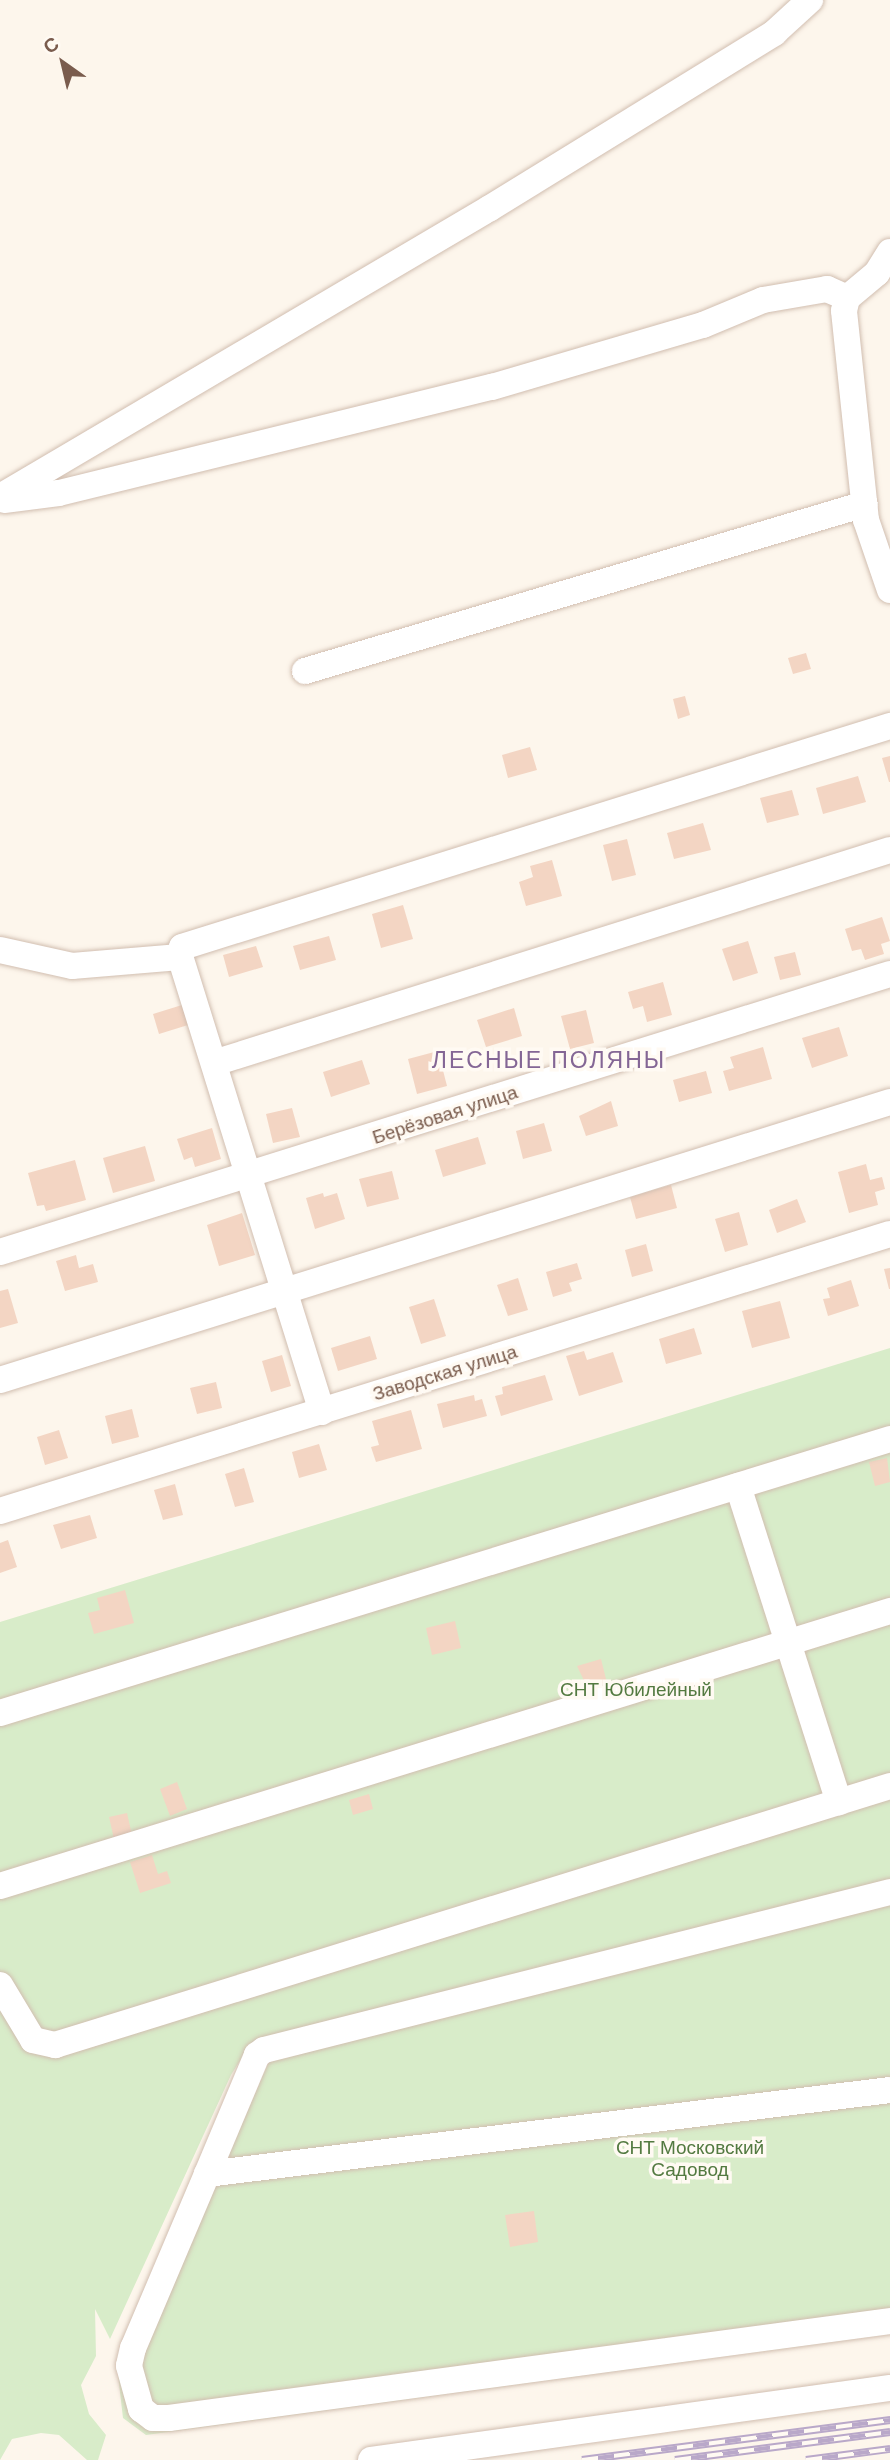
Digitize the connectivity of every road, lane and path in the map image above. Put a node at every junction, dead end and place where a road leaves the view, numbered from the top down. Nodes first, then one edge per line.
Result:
1 (810, 0) edge
2 (890, 252) edge
3 (847, 299) junction
4 (0, 499) edge
5 (864, 504) junction
6 (890, 590) edge
7 (304, 671) dead end
8 (890, 726) edge
9 (890, 850) edge
10 (0, 950) edge
11 (180, 957) junction
12 (890, 974) edge
13 (214, 1063) junction
14 (890, 1102) edge
15 (249, 1177) junction
16 (890, 1234) edge
17 (0, 1252) edge
18 (285, 1293) junction
19 (0, 1380) edge
20 (322, 1412) junction
21 (890, 1439) edge
22 (738, 1486) junction
23 (0, 1511) edge
24 (890, 1611) edge
25 (789, 1642) junction
26 (0, 1713) edge
27 (890, 1786) edge
28 (839, 1801) junction
29 (0, 1886) edge
30 (890, 1892) edge
31 (0, 1984) edge
32 (890, 2090) edge
33 (207, 2174) junction
34 (890, 2321) edge
35 (890, 2388) edge
36 (371, 2460) edge

1 - 4 street
2 - 3 street
3 - 4 street
3 - 5 street
5 - 6 street
5 - 7 street
8 - 11 street
9 - 13 street
10 - 11 street
11 - 13 street
12 - 15 street, Берёзовая улица
13 - 15 street
14 - 18 street
15 - 17 street, Берёзовая улица
15 - 18 street
16 - 20 street, Заводская улица
18 - 19 street
18 - 20 street
20 - 23 street, Заводская улица
21 - 22 street
22 - 25 street
22 - 26 street
24 - 25 street
25 - 28 street
25 - 29 street
27 - 28 street
28 - 31 street
30 - 33 street
32 - 33 street
33 - 34 street
35 - 36 street

